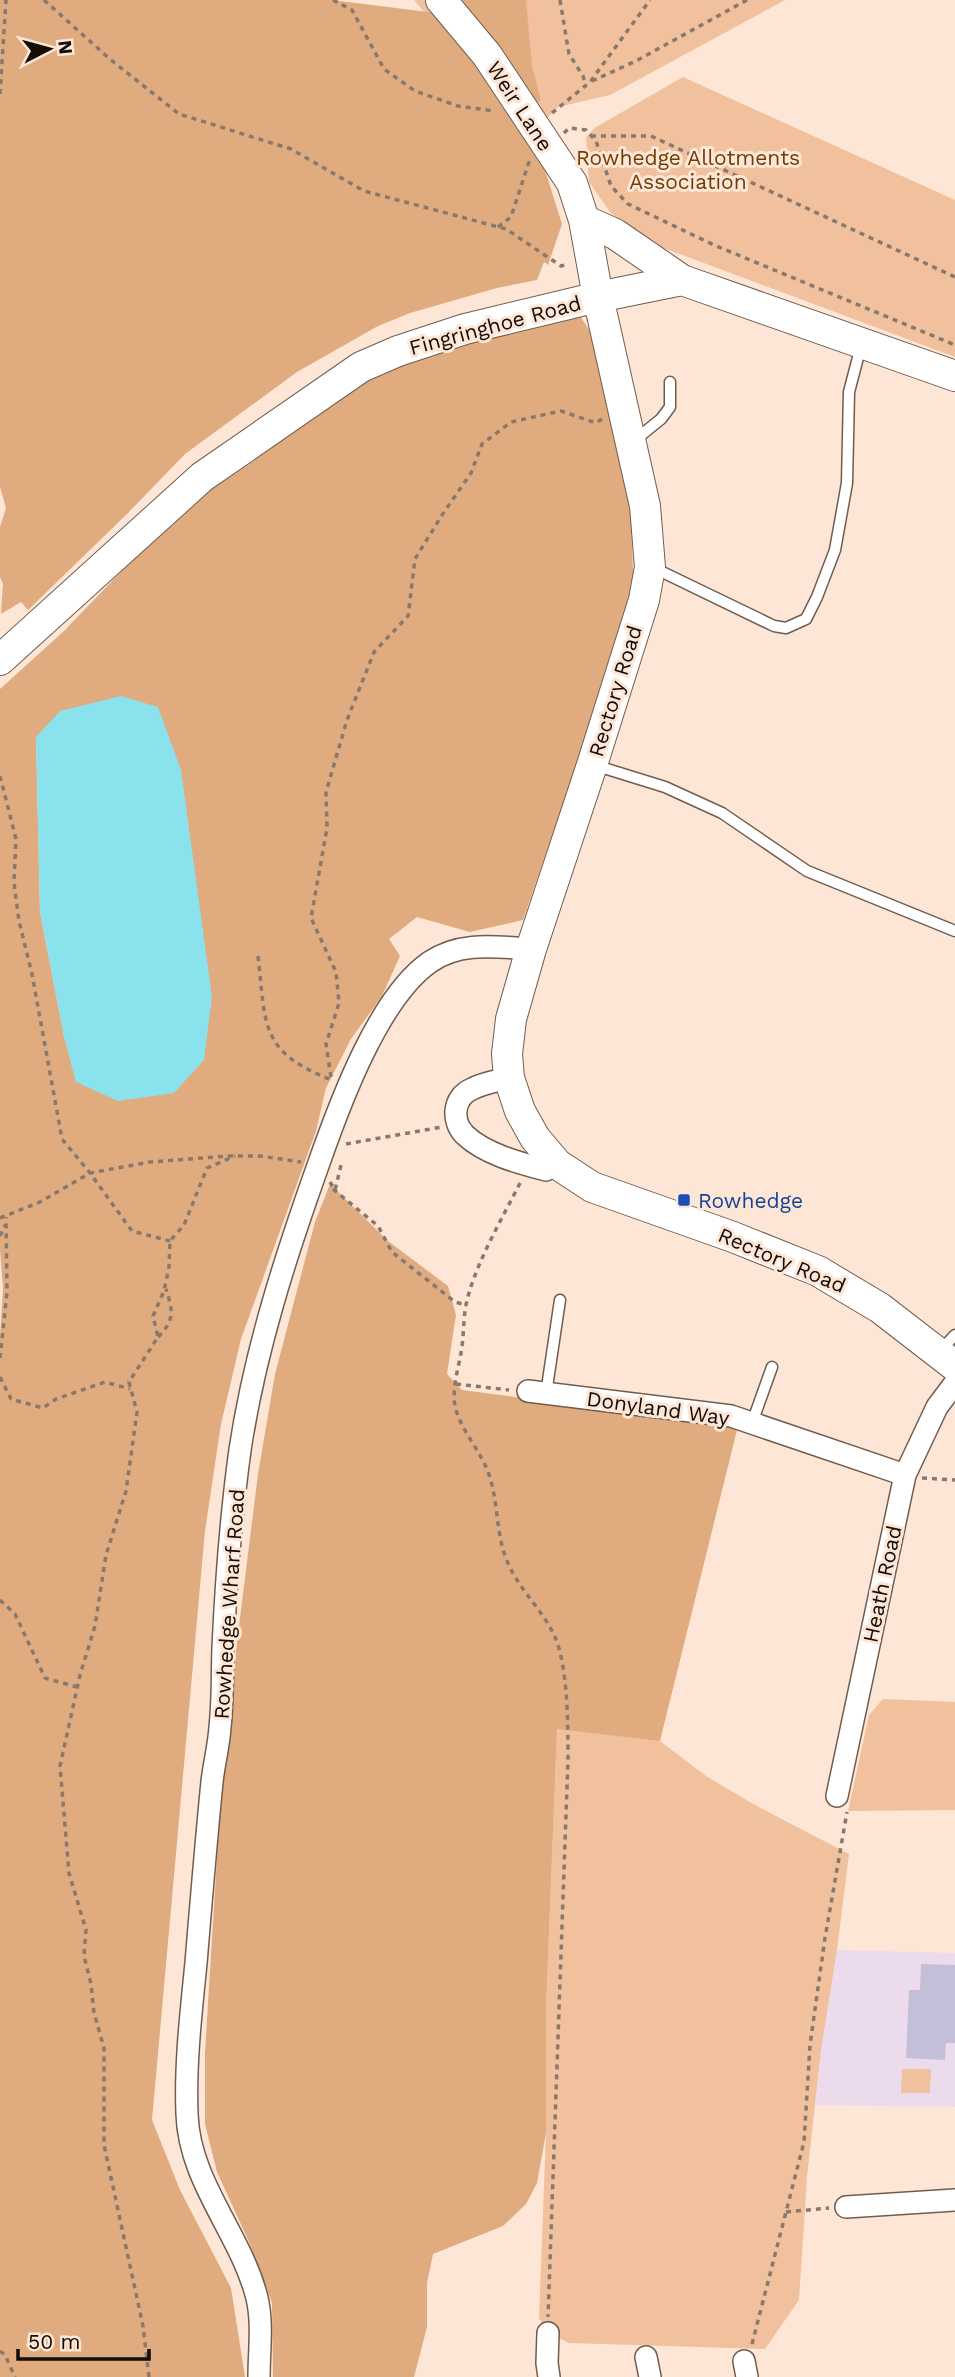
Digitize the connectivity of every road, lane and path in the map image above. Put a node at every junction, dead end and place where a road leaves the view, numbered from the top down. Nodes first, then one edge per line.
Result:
1 (6, 0) edge
2 (44, 0) edge
3 (333, 0) edge
4 (441, 0) edge
5 (560, 0) edge
6 (650, 0) edge
7 (747, 0) edge
8 (587, 83) junction
9 (0, 94) edge
10 (516, 120) junction
11 (591, 135) junction
12 (547, 147) junction
13 (584, 219) junction
14 (498, 227) junction
15 (591, 257) junction
16 (955, 277) edge
17 (682, 280) junction
18 (598, 297) junction
19 (861, 343) junction
20 (955, 345) edge
21 (955, 376) edge
22 (670, 382) dead end
23 (622, 407) junction
24 (630, 444) junction
25 (650, 567) junction
26 (0, 660) edge
27 (592, 765) junction
28 (0, 776) edge
29 (955, 931) edge
30 (531, 949) junction
31 (258, 956) dead end
32 (509, 1078) junction
33 (339, 1082) junction
34 (458, 1124) junction
35 (235, 1156) junction
36 (543, 1165) junction
37 (316, 1171) junction
38 (90, 1173) junction
39 (335, 1190) junction
40 (0, 1218) edge
41 (6, 1219) junction
42 (0, 1236) edge
43 (170, 1241) junction
44 (165, 1287) junction
45 (559, 1300) dead end
46 (466, 1305) junction
47 (158, 1337) junction
48 (949, 1351) edge
49 (0, 1358) edge
50 (772, 1367) dead end
51 (0, 1377) edge
52 (955, 1383) edge
53 (456, 1384) junction
54 (131, 1389) junction
55 (537, 1393) junction
56 (752, 1423) junction
57 (905, 1476) junction
58 (955, 1480) edge
59 (0, 1600) edge
60 (77, 1688) junction
61 (836, 1796) joint
62 (955, 2200) edge
63 (846, 2207) joint
64 (786, 2212) junction
65 (548, 2333) joint
66 (0, 2351) edge
67 (746, 2369) edge
68 (15, 2377) edge
69 (149, 2377) edge
70 (259, 2377) edge
71 (549, 2377) edge

1 - 9 path
2 - 14 path
3 - 10 path
4 - 10 street, Weir Lane
5 - 8 path
6 - 8 path
7 - 8 path
8 - 10 path
10 - 12 street, Weir Lane
11 - 12 path
11 - 16 path
11 - 20 path
12 - 13 street, Weir Lane
12 - 14 path
13 - 15 street, Weir Lane
13 - 17 street
14 - 15 path
15 - 18 street, Weir Lane
17 - 18 street, Fingringhoe Road
17 - 19 street
18 - 23 street, Rectory Road
18 - 26 street, Fingringhoe Road
19 - 21 street
19 - 25 lane
22 - 24 lane
23 - 24 street, Rectory Road
23 - 33 path
24 - 25 street, Rectory Road
25 - 27 street, Rectory Road
27 - 29 lane
27 - 30 street, Rectory Road
28 - 38 path
30 - 32 street, Rectory Road
30 - 33 street, Rowhedge Wharf Road
31 - 33 path
32 - 34 street
32 - 36 street, Rectory Road
33 - 37 street, Rowhedge Wharf Road
34 - 36 street, Rectory Road
34 - 39 path
35 - 37 path
35 - 38 path
35 - 43 path
36 - 46 path
36 - 48 street, Rectory Road
37 - 39 path
37 - 39 path
37 - 70 street, Rowhedge Wharf Road
38 - 41 path
38 - 43 path
39 - 46 path
40 - 41 path
41 - 42 path
41 - 49 path
43 - 44 path
44 - 47 path
44 - 47 path
45 - 55 lane
46 - 53 path
47 - 54 path
50 - 56 lane
51 - 54 path
52 - 57 street, Heath Road
53 - 55 path
53 - 65 path
54 - 60 path
55 - 56 street, Donyland Way
56 - 57 street, Donyland Way
57 - 58 path
57 - 61 street, Heath Road
59 - 60 path
60 - 69 path
61 - 64 path
62 - 63 street
63 - 64 path
64 - 67 path
65 - 71 street
66 - 68 path

